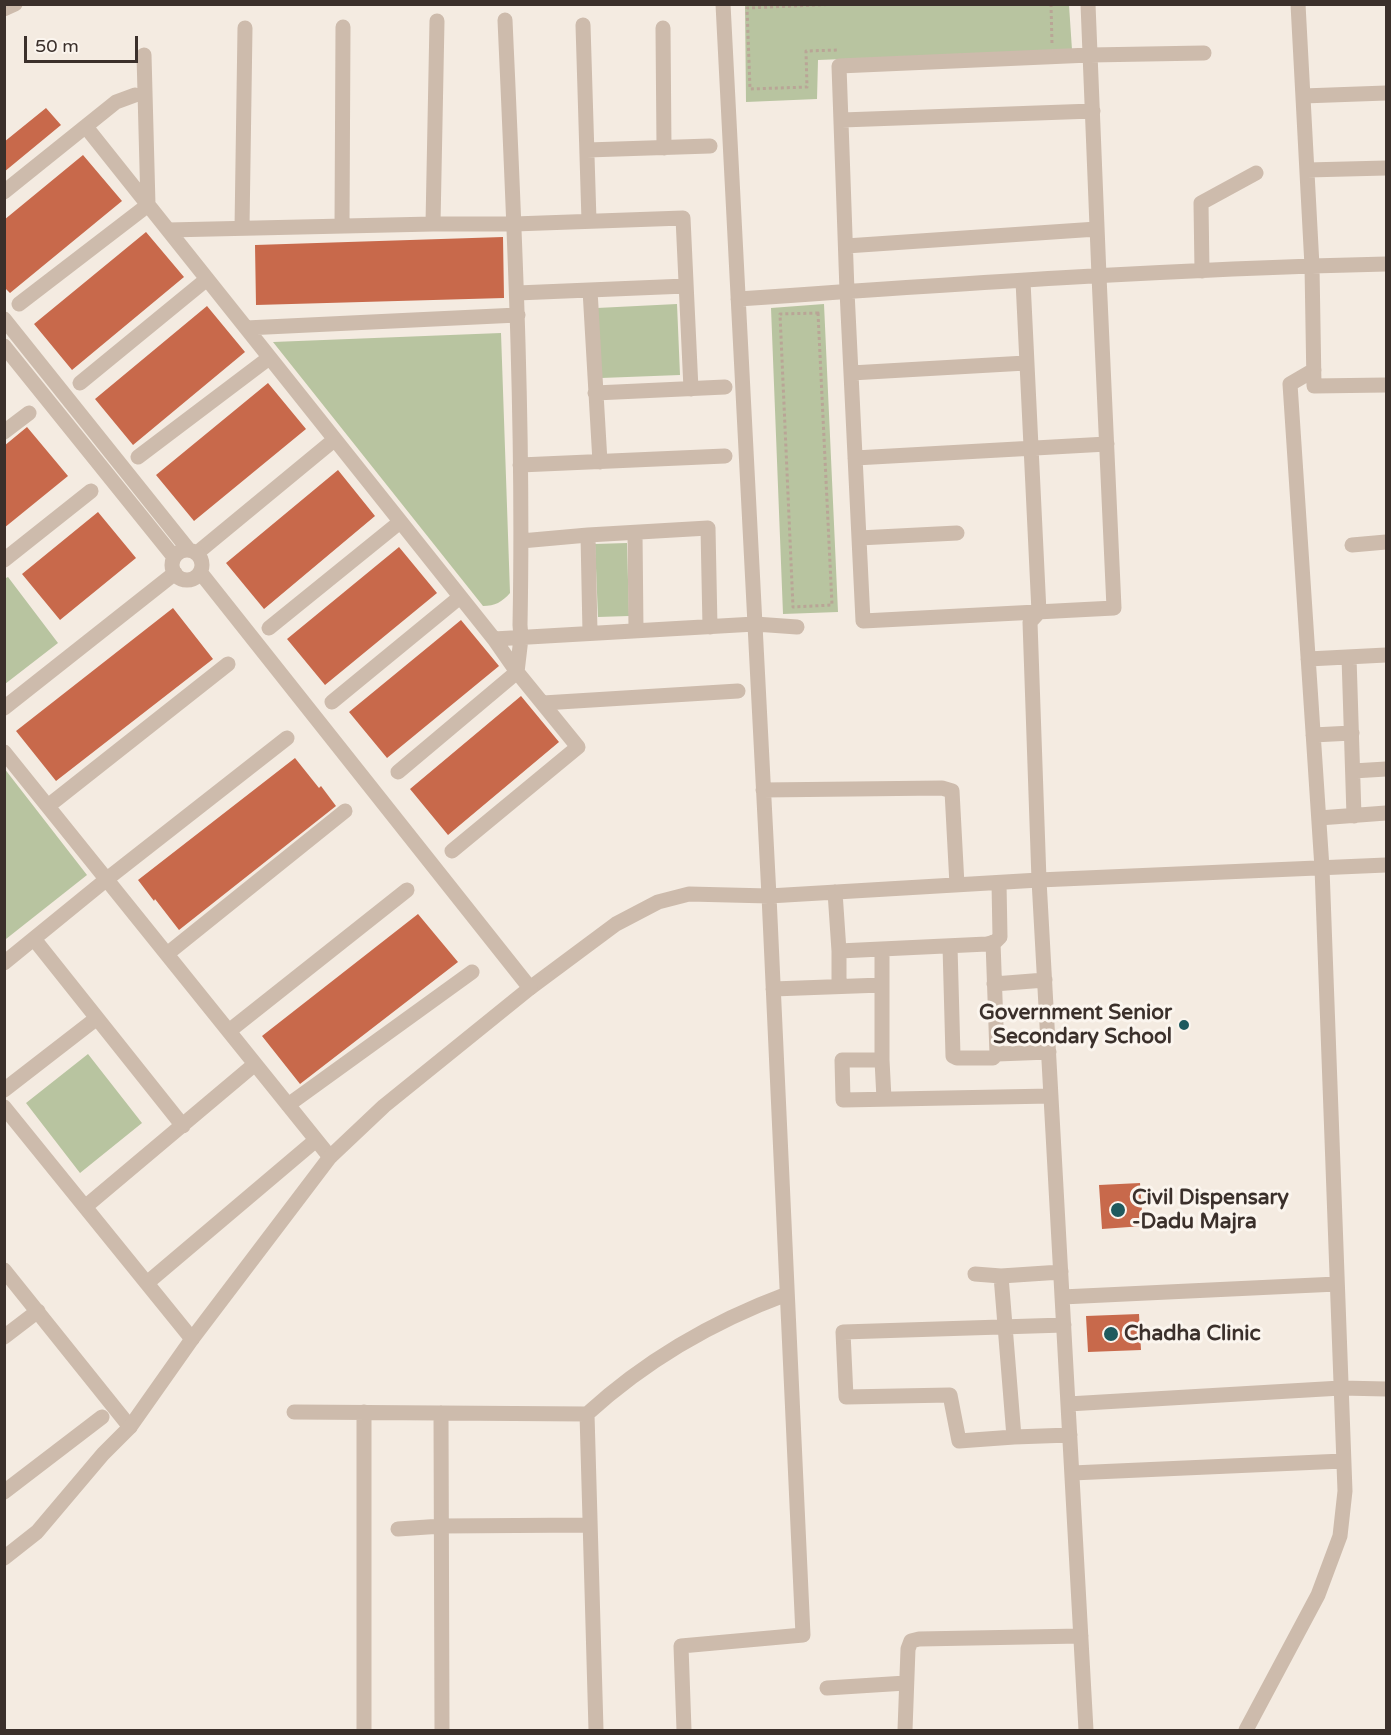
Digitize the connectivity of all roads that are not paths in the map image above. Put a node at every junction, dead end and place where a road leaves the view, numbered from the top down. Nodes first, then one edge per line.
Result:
1 (15, 4) edge
2 (723, 4) edge
3 (1088, 4) edge
4 (1298, 4) edge
5 (4, 9) edge
6 (505, 20) dead end
7 (437, 21) dead end
8 (583, 25) dead end
9 (343, 27) dead end
10 (245, 28) dead end
11 (663, 28) dead end
12 (1204, 53) dead end
13 (144, 55) dead end
14 (1090, 56) junction
15 (1386, 93) edge
16 (135, 95) dead end
17 (1303, 96) junction
18 (1093, 111) junction
19 (842, 120) junction
20 (86, 127) junction
21 (710, 146) dead end
22 (664, 148) junction
23 (587, 150) junction
24 (1386, 168) edge
25 (1307, 170) junction
26 (1256, 173) dead end
27 (4, 192) edge
28 (148, 205) junction
29 (589, 220) junction
30 (433, 224) junction
31 (514, 224) junction
32 (342, 226) junction
33 (242, 228) junction
34 (1097, 228) junction
35 (168, 230) junction
36 (846, 246) junction
37 (1386, 264) edge
38 (1312, 266) junction
39 (1202, 271) junction
40 (1099, 276) junction
41 (207, 279) junction
42 (1023, 281) junction
43 (686, 286) junction
44 (590, 290) junction
45 (848, 291) junction
46 (517, 293) junction
47 (738, 299) junction
48 (19, 304) dead end
49 (518, 315) junction
50 (4, 319) edge
51 (246, 328) junction
52 (4, 346) edge
53 (269, 358) junction
54 (1026, 363) junction
55 (1314, 370) junction
56 (851, 373) junction
57 (80, 383) dead end
58 (1386, 385) edge
59 (725, 387) dead end
60 (691, 389) junction
61 (595, 393) junction
62 (29, 413) dead end
63 (4, 432) edge
64 (334, 440) junction
65 (1107, 444) junction
66 (1030, 448) junction
67 (725, 456) dead end
68 (138, 457) dead end
69 (855, 458) junction
70 (600, 462) junction
71 (520, 465) junction
72 (91, 491) dead end
73 (400, 522) junction
74 (635, 533) junction
75 (957, 533) dead end
76 (588, 535) junction
77 (859, 538) junction
78 (521, 541) junction
79 (1386, 542) edge
80 (1352, 545) dead end
81 (193, 551) junction
82 (174, 557) junction
83 (4, 560) edge
84 (200, 572) junction
85 (175, 573) junction
86 (460, 597) junction
87 (1039, 612) junction
88 (755, 624) junction
89 (710, 627) junction
90 (797, 627) dead end
91 (269, 628) dead end
92 (636, 630) junction
93 (590, 633) junction
94 (521, 638) junction
95 (494, 639) junction
96 (1386, 655) edge
97 (1349, 657) junction
98 (1308, 659) junction
99 (228, 664) dead end
100 (518, 672) junction
101 (738, 691) dead end
102 (332, 702) dead end
103 (543, 703) junction
104 (4, 708) edge
105 (1352, 733) junction
106 (1313, 735) junction
107 (287, 738) dead end
108 (4, 752) edge
109 (1386, 769) edge
110 (1353, 771) junction
111 (398, 772) dead end
112 (764, 790) junction
113 (48, 806) junction
114 (345, 811) dead end
115 (1386, 813) edge
116 (1354, 816) junction
117 (1318, 818) junction
118 (452, 851) dead end
119 (1386, 865) edge
120 (1322, 868) junction
121 (107, 879) junction
122 (1039, 880) junction
123 (999, 883) junction
124 (957, 885) junction
125 (407, 890) dead end
126 (835, 892) junction
127 (769, 896) junction
128 (34, 939) junction
129 (993, 942) junction
130 (950, 946) junction
131 (882, 949) junction
132 (839, 951) junction
133 (167, 954) junction
134 (4, 963) edge
135 (472, 972) dead end
136 (1045, 980) junction
137 (994, 984) junction
138 (882, 985) junction
139 (839, 986) junction
140 (530, 988) junction
141 (773, 989) junction
142 (97, 1018) junction
143 (229, 1031) junction
144 (1048, 1052) junction
145 (997, 1054) junction
146 (882, 1060) junction
147 (255, 1064) junction
148 (4, 1090) edge
149 (1051, 1096) junction
150 (885, 1099) junction
151 (288, 1105) junction
152 (4, 1107) edge
153 (183, 1126) junction
154 (316, 1140) junction
155 (330, 1157) junction
156 (85, 1207) junction
157 (4, 1270) edge
158 (1061, 1272) junction
159 (975, 1274) dead end
160 (1000, 1276) junction
161 (147, 1283) junction
162 (1337, 1284) junction
163 (787, 1294) junction
164 (1062, 1298) junction
165 (38, 1311) junction
166 (1064, 1325) junction
167 (1005, 1327) junction
168 (4, 1337) edge
169 (192, 1339) junction
170 (1341, 1388) junction
171 (1386, 1389) edge
172 (1068, 1404) junction
173 (294, 1412) dead end
174 (364, 1412) junction
175 (441, 1413) junction
176 (587, 1414) junction
177 (102, 1417) dead end
178 (130, 1427) junction
179 (1070, 1435) junction
180 (1014, 1437) junction
181 (1343, 1461) junction
182 (1072, 1473) junction
183 (4, 1492) edge
184 (590, 1525) junction
185 (441, 1526) junction
186 (398, 1529) dead end
187 (4, 1558) edge
188 (1081, 1636) junction
189 (906, 1683) junction
190 (827, 1688) dead end
191 (364, 1731) edge
192 (442, 1731) edge
193 (596, 1731) edge
194 (684, 1731) edge
195 (905, 1731) edge
196 (1086, 1731) edge
197 (1246, 1731) edge

1 - 5 street
2 - 47 street
3 - 14 street
4 - 17 street
6 - 31 street
7 - 30 street
8 - 23 street
9 - 32 street
10 - 33 street
11 - 22 street
12 - 14 street
13 - 28 street
14 - 18 street
14 - 19 street
15 - 17 street
16 - 20 street
17 - 25 street
18 - 19 street
18 - 34 street
19 - 36 street
20 - 27 street
20 - 28 street
21 - 22 street
22 - 23 street
23 - 29 street
24 - 25 street
25 - 38 street
26 - 39 street
28 - 35 street
28 - 48 street
29 - 31 street
29 - 43 street
30 - 31 street
30 - 32 street
31 - 46 street
32 - 33 street
33 - 35 street
34 - 36 street
34 - 40 street
35 - 41 street
36 - 45 street
37 - 38 street
38 - 39 street
38 - 55 street
39 - 40 street
40 - 42 street
40 - 65 street
41 - 51 street
41 - 57 street
42 - 45 street
42 - 54 street
43 - 44 street
43 - 60 street
44 - 46 street
44 - 61 street
45 - 47 street
45 - 56 street
46 - 49 street
47 - 88 street
49 - 51 street
49 - 71 street
50 - 81 street
51 - 53 street
52 - 82 street
53 - 64 street
53 - 68 street
54 - 56 street
54 - 66 street
55 - 58 street
55 - 98 street
56 - 69 street
59 - 60 street
60 - 61 street
61 - 70 street
62 - 63 street
64 - 73 street
64 - 81 street
65 - 66 street
65 - 87 street
66 - 69 street
66 - 87 street
67 - 70 street
69 - 77 street
70 - 71 street
71 - 78 street
72 - 83 street
73 - 86 street
73 - 91 street
74 - 76 street
74 - 89 street
74 - 92 street
75 - 77 street
76 - 78 street
76 - 93 street
77 - 87 street
78 - 94 street
79 - 80 street
81 - 82 street
81 - 84 street
82 - 85 street
84 - 85 street
84 - 140 street
85 - 104 street
86 - 95 street
86 - 102 street
87 - 122 street
88 - 89 street
88 - 90 street
88 - 112 street
89 - 92 street
92 - 93 street
93 - 94 street
94 - 95 street
94 - 100 street
95 - 100 street
96 - 97 street
97 - 98 street
97 - 105 street
98 - 106 street
99 - 113 street
100 - 103 street
100 - 111 street
101 - 103 street
103 - 118 street
105 - 106 street
105 - 110 street
106 - 117 street
107 - 121 street
108 - 113 street
109 - 110 street
110 - 116 street
112 - 124 street
112 - 127 street
113 - 121 street
114 - 133 street
115 - 116 street
116 - 117 street
117 - 120 street
119 - 120 street
120 - 122 street
120 - 162 street
121 - 128 street
121 - 133 street
122 - 123 street
122 - 136 street
123 - 124 street
123 - 129 street
124 - 126 street
125 - 143 street
126 - 127 street
126 - 132 street
127 - 140 street
127 - 141 street
128 - 134 street
128 - 142 street
129 - 130 street
129 - 137 street
130 - 131 street
130 - 145 street
131 - 132 street
131 - 138 street
132 - 139 street
133 - 143 street
135 - 151 street
136 - 137 street
136 - 144 street
137 - 145 street
138 - 139 street
138 - 146 street
139 - 141 street
140 - 155 street
141 - 163 street
142 - 148 street
142 - 153 street
143 - 147 street
144 - 145 street
144 - 149 street
146 - 150 street
146 - 150 street
147 - 151 street
147 - 153 street
149 - 150 street
149 - 158 street
151 - 154 street
152 - 156 street
153 - 156 street
154 - 155 street
154 - 161 street
155 - 169 street
156 - 161 street
157 - 165 street
158 - 160 street
158 - 164 street
159 - 160 street
160 - 167 street
161 - 169 street
162 - 164 street
162 - 170 street
163 - 176 street
163 - 194 street
164 - 166 street
165 - 168 street
165 - 178 street
166 - 167 street
166 - 172 street
167 - 180 street
167 - 180 street
169 - 178 street
170 - 171 street
170 - 172 street
170 - 181 street
172 - 179 street
173 - 174 street
174 - 175 street
174 - 191 street
175 - 176 street
175 - 185 street
176 - 184 street
177 - 183 street
178 - 187 street
179 - 180 street
179 - 182 street
181 - 182 street
181 - 197 street
182 - 188 street
184 - 185 street
184 - 193 street
185 - 186 street
185 - 192 street
188 - 189 street
188 - 196 street
189 - 190 street
189 - 195 street

